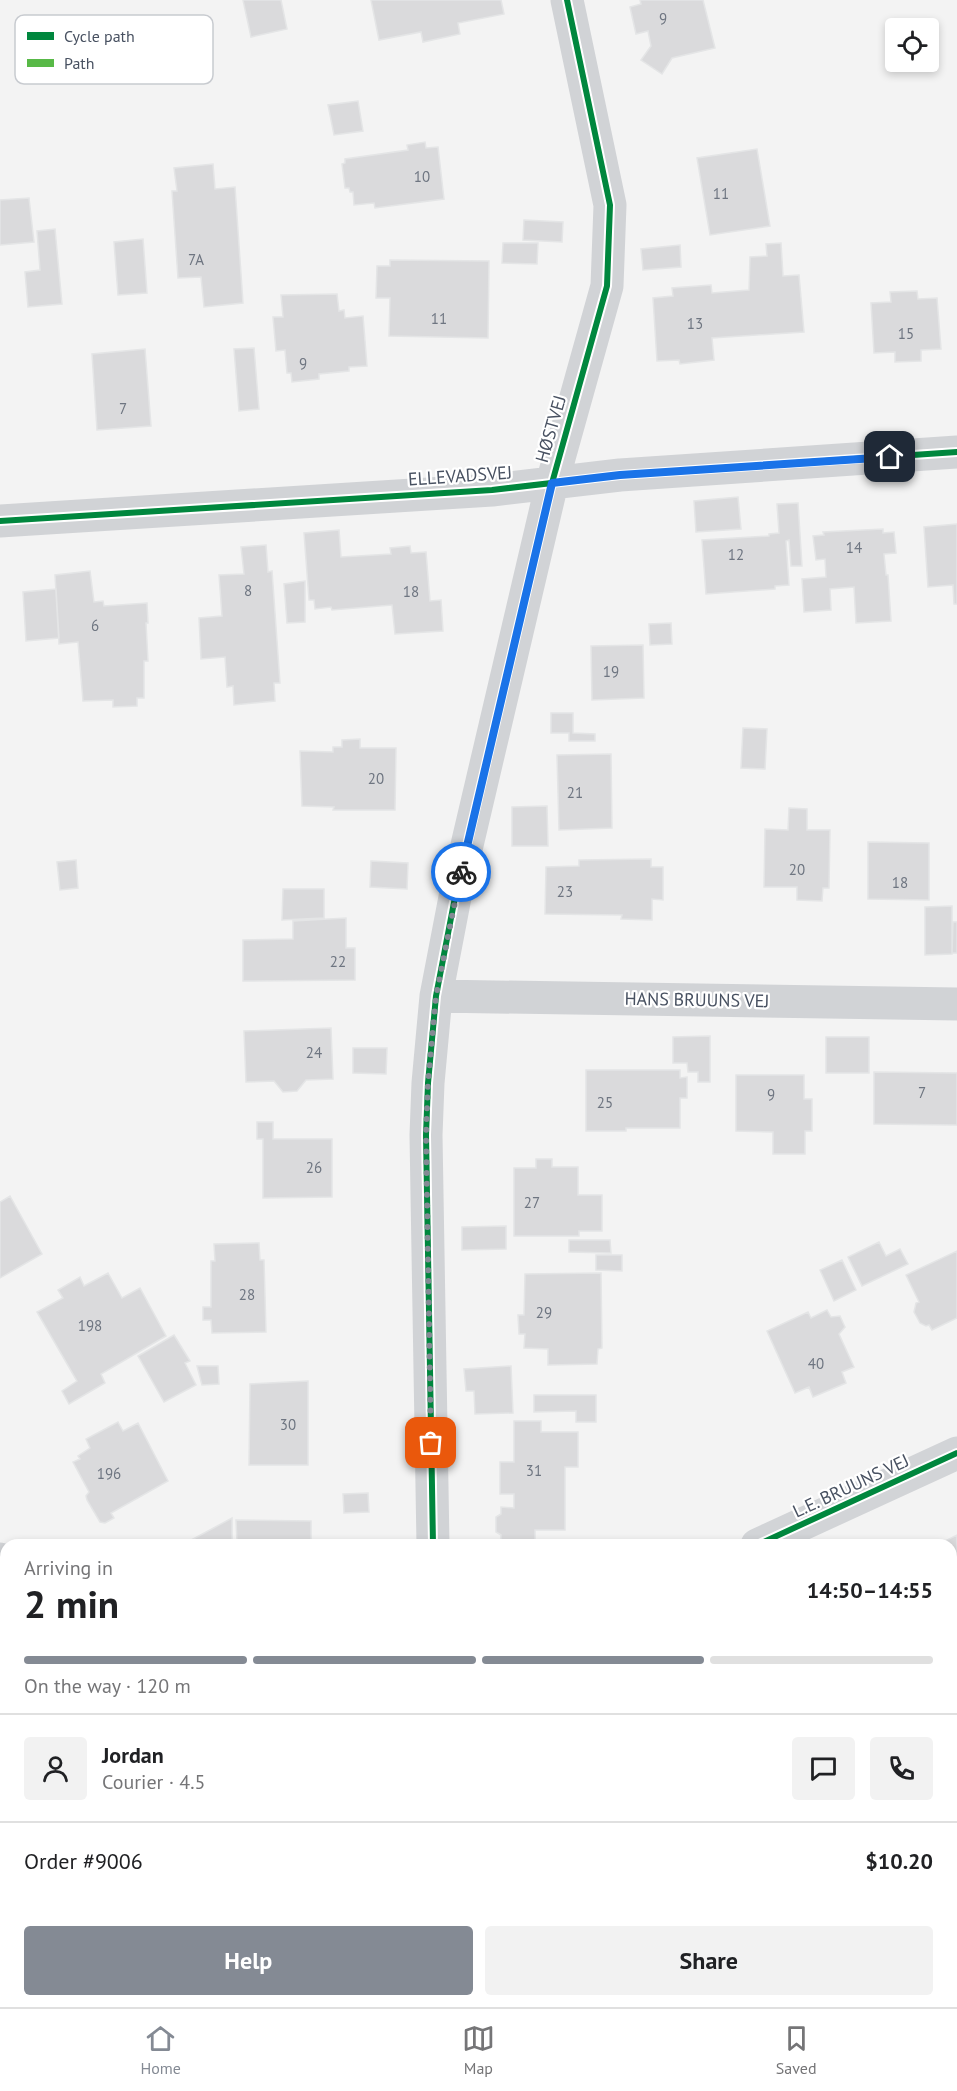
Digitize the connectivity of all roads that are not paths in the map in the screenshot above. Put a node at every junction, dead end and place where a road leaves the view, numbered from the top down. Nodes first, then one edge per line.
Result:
1 (567, 0) edge
2 (957, 452) edge
3 (552, 483) junction
4 (0, 521) edge
5 (436, 996) junction
6 (957, 1004) edge
7 (957, 1453) edge
8 (433, 1539) edge
9 (770, 1539) edge

1 - 3 street, HØSTVEJ
2 - 3 street, ELLEVADSVEJ
3 - 4 street, ELLEVADSVEJ
3 - 5 street, HØSTVEJ
5 - 6 street, HANS BRUUNS VEJ
5 - 8 street, HØSTVEJ
7 - 9 street, L.E. BRUUNS VEJ

